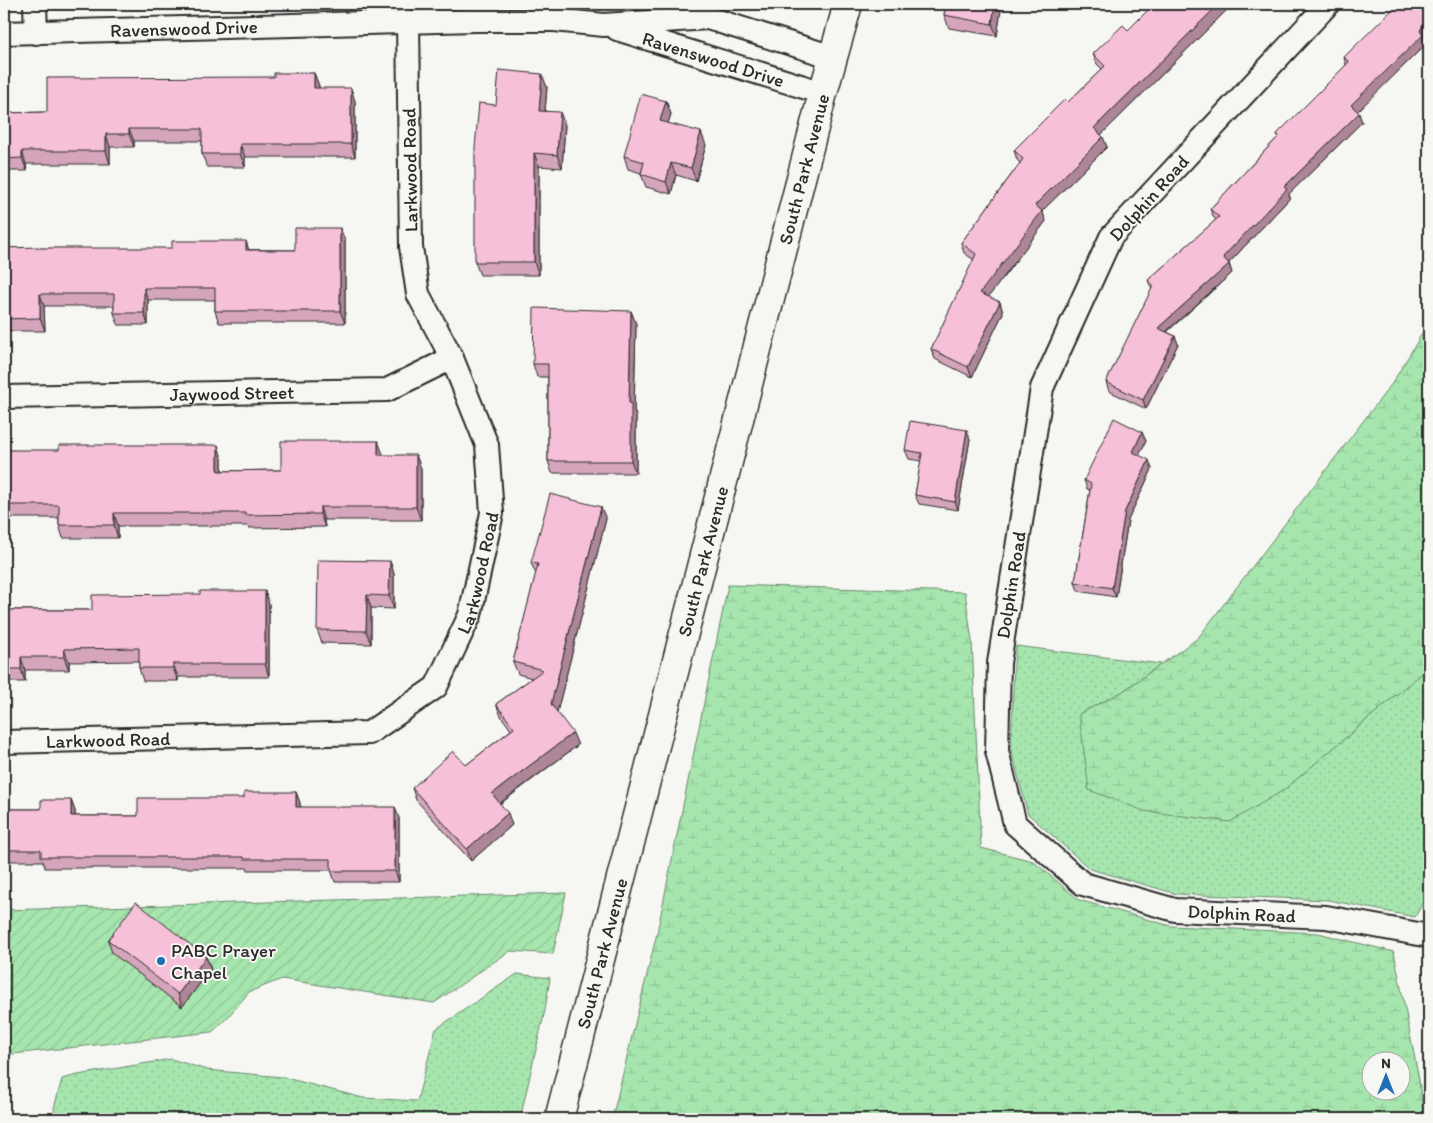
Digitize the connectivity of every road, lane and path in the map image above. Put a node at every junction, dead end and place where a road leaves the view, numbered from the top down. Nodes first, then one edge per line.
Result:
1 (35, 4) edge
2 (848, 4) edge
3 (1328, 4) edge
4 (408, 21) junction
5 (604, 25) junction
6 (4, 33) edge
7 (36, 33) junction
8 (833, 57) junction
9 (823, 93) junction
10 (452, 358) junction
11 (4, 397) edge
12 (4, 742) edge
13 (1429, 936) edge
14 (559, 1119) edge

1 - 7 street
2 - 8 street, South Park Avenue
3 - 13 street, Dolphin Road
4 - 5 street, Ravenswood Drive
4 - 7 street, Ravenswood Drive
4 - 10 street, Larkwood Road
5 - 8 street, Ravenswood Drive
5 - 9 street, Ravenswood Drive
6 - 7 street, Ravenswood Drive
8 - 9 street, South Park Avenue
9 - 14 street, South Park Avenue
10 - 11 street, Jaywood Street
10 - 12 street, Larkwood Road

